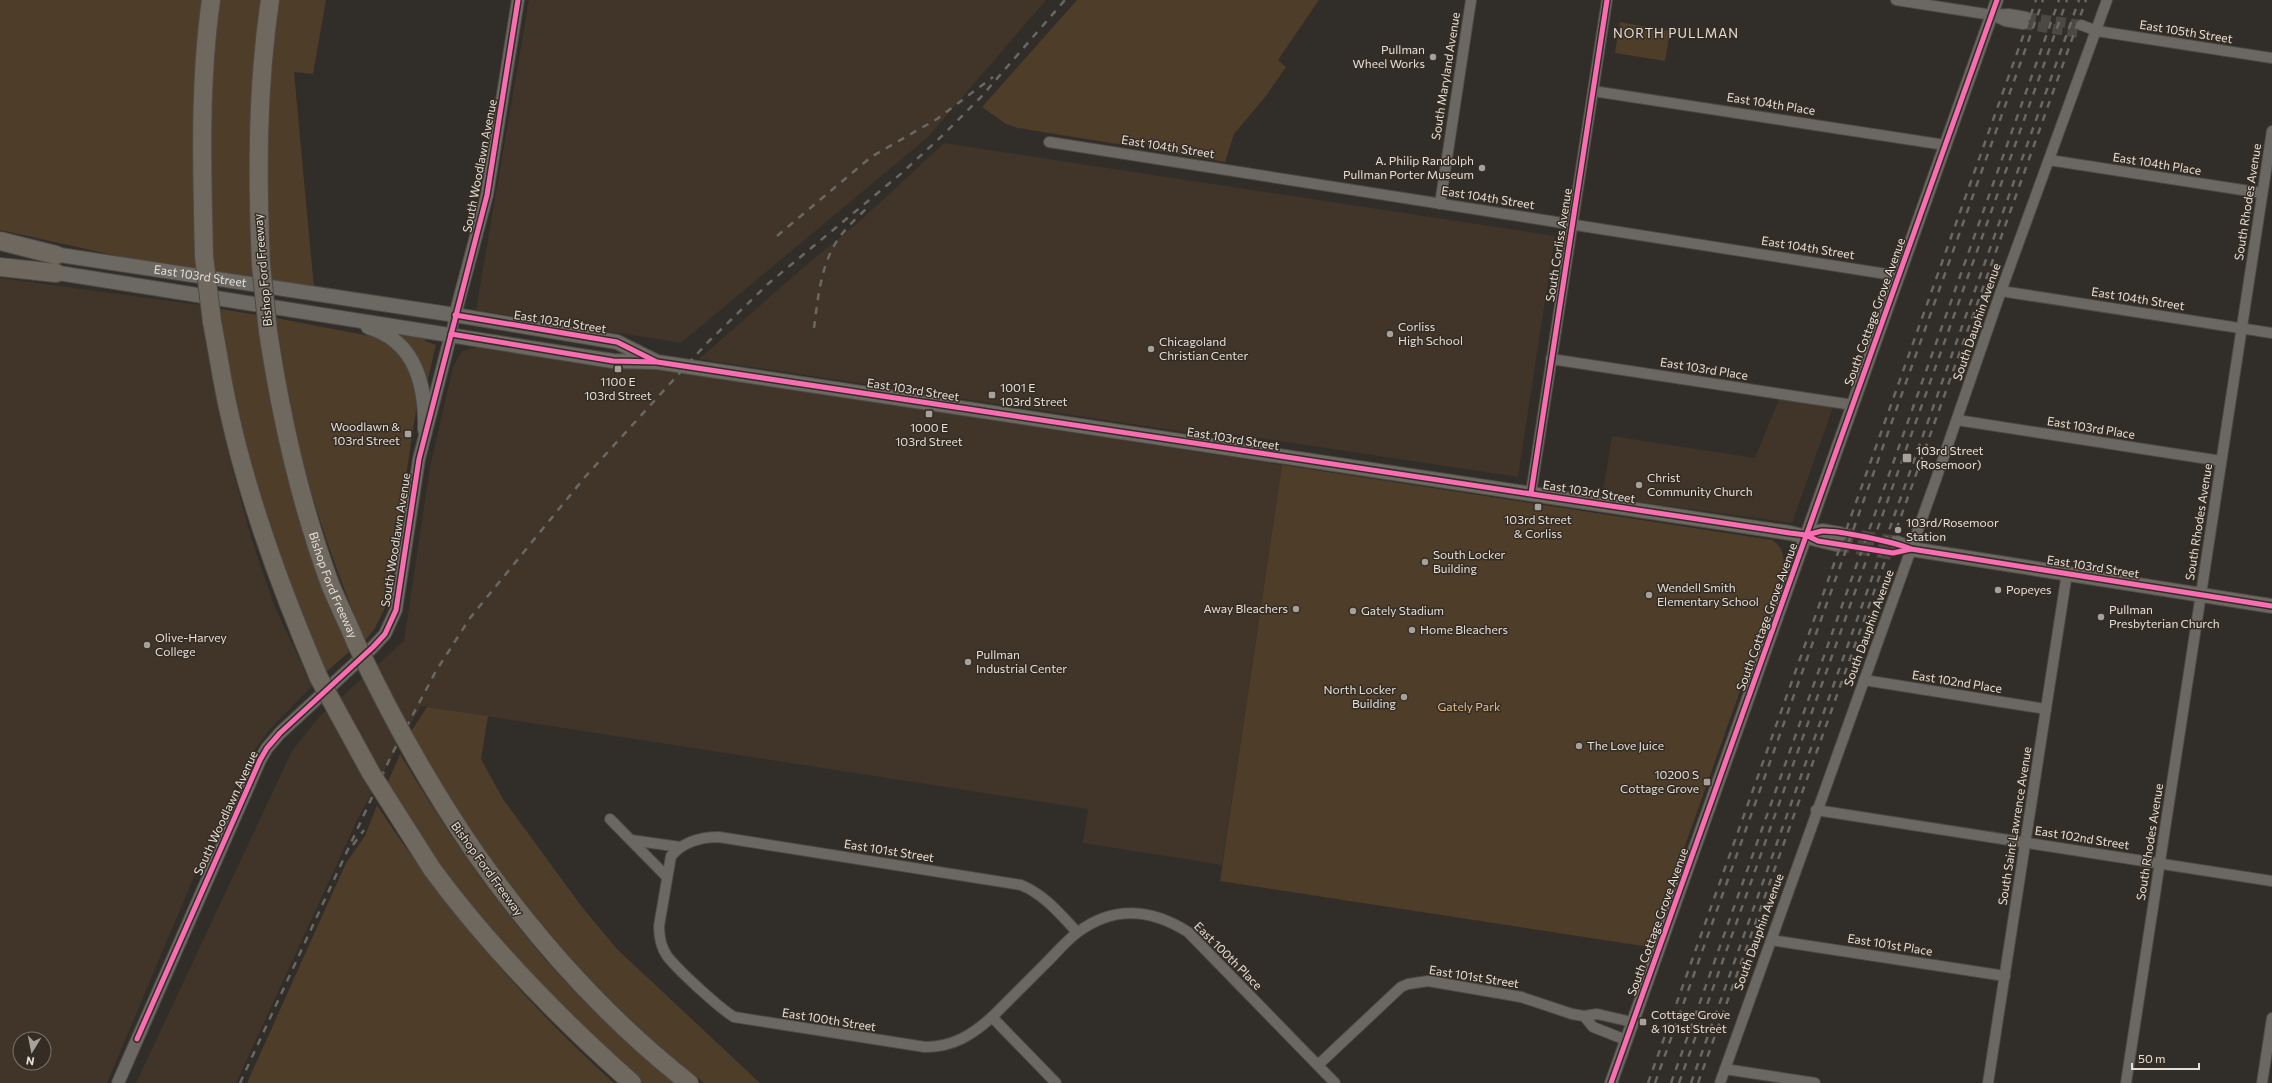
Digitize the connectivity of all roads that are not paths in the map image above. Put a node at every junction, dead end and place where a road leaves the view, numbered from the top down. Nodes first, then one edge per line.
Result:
1 (211, 0) edge
2 (270, 0) edge
3 (518, 0) edge
4 (1471, 0) edge
5 (1607, 0) edge
6 (1896, 0) edge
7 (1997, 0) edge
8 (2107, 0) edge
9 (1992, 15) junction
10 (2024, 21) tunnel mouth
11 (2080, 29) tunnel mouth
12 (2097, 31) junction
13 (2272, 58) edge
14 (1593, 90) junction
15 (2272, 131) edge
16 (1049, 142) dead end
17 (1945, 145) junction
18 (2049, 160) junction
19 (2262, 194) junction
20 (1440, 204) junction
21 (1573, 225) junction
22 (0, 241) edge
23 (0, 246) edge
24 (56, 254) junction
25 (0, 265) edge
26 (56, 273) joint
27 (1899, 276) junction
28 (2001, 291) junction
29 (325, 314) junction
30 (455, 315) junction
31 (2241, 328) junction
32 (2272, 333) edge
33 (451, 334) junction
34 (1552, 359) junction
35 (657, 362) junction
36 (1853, 405) junction
37 (1957, 420) junction
38 (425, 430) junction
39 (2221, 461) junction
40 (1531, 494) junction
41 (1806, 535) junction
42 (1838, 539) tunnel mouth
43 (1895, 548) tunnel mouth
44 (1911, 549) junction
45 (2067, 574) junction
46 (2201, 594) junction
47 (2272, 606) edge
48 (1864, 680) junction
49 (2046, 709) junction
50 (1816, 810) junction
51 (610, 819) dead end
52 (631, 840) junction
53 (2025, 843) junction
54 (680, 847) junction
55 (2160, 863) junction
56 (666, 876) junction
57 (2272, 881) edge
58 (1077, 932) junction
59 (1771, 940) junction
60 (2005, 976) junction
61 (1584, 1016) junction
62 (992, 1017) junction
63 (2272, 1018) edge
64 (1632, 1022) junction
65 (1626, 1040) junction
66 (1318, 1066) junction
67 (1724, 1069) junction
68 (118, 1083) edge
69 (632, 1083) edge
70 (689, 1083) edge
71 (1056, 1083) edge
72 (1335, 1083) edge
73 (1611, 1083) edge
74 (1720, 1083) edge
75 (1815, 1083) edge
76 (1988, 1083) edge
77 (2126, 1083) edge
78 (2262, 1083) edge

1 - 69 highway, bridge
2 - 70 highway, Bishop Ford Freeway, bridge
3 - 30 street, South Woodlawn Avenue
4 - 20 street, South Maryland Avenue
5 - 14 street, South Corliss Avenue
6 - 9 street
7 - 9 street, South Cottage Grove Avenue
8 - 12 street, South Dauphin Avenue
9 - 10 street
9 - 17 street, South Cottage Grove Avenue
11 - 12 street, East 105th Street
12 - 13 street, East 105th Street
12 - 18 street, South Dauphin Avenue
14 - 17 street, East 104th Place
14 - 21 street, South Corliss Avenue
15 - 19 street, South Rhodes Avenue
16 - 20 street, East 104th Street
17 - 27 street, South Cottage Grove Avenue
18 - 19 street, East 104th Place
18 - 28 street, South Dauphin Avenue
19 - 31 street, South Rhodes Avenue
20 - 21 street, East 104th Street
21 - 27 street, East 104th Street
21 - 34 street, South Corliss Avenue
22 - 24 highway
23 - 24 main road, East 103rd Street
24 - 30 main road, East 103rd Street
25 - 26 highway
26 - 29 main road, East 103rd Street
27 - 36 street, South Cottage Grove Avenue
28 - 31 street, East 104th Street
28 - 37 street, South Dauphin Avenue
29 - 33 main road, East 103rd Street
29 - 38 main road
30 - 33 street, South Woodlawn Avenue
30 - 35 main road, East 103rd Street
31 - 32 street, East 104th Street
31 - 39 street, South Rhodes Avenue
33 - 35 main road, East 103rd Street
33 - 38 street, South Woodlawn Avenue
34 - 36 street, East 103rd Place
34 - 40 street, South Corliss Avenue
35 - 40 main road, East 103rd Street
36 - 41 street, South Cottage Grove Avenue
37 - 39 street, East 103rd Place
37 - 44 street, South Dauphin Avenue
38 - 68 street, South Woodlawn Avenue
39 - 46 street, South Rhodes Avenue
40 - 41 main road, East 103rd Street
41 - 42 main road, East 103rd Street
41 - 64 street, South Cottage Grove Avenue
43 - 44 main road, East 103rd Street
44 - 45 main road, East 103rd Street
44 - 48 street, South Dauphin Avenue
45 - 46 main road, East 103rd Street
45 - 49 street, South Saint Lawrence Avenue
46 - 47 main road, East 103rd Street
46 - 55 street, South Rhodes Avenue
48 - 49 street, East 102nd Place
48 - 50 street, South Dauphin Avenue
49 - 53 street, South Saint Lawrence Avenue
50 - 53 street, East 102nd Street
50 - 59 street, South Dauphin Avenue
51 - 52 street
52 - 54 street
52 - 56 street
53 - 55 street, East 102nd Street
53 - 60 street, South Saint Lawrence Avenue
54 - 56 street
54 - 58 street, East 101st Street
55 - 57 street, East 102nd Street
55 - 77 street, South Rhodes Avenue
56 - 62 street, East 100th Street
58 - 62 street, East 100th Place
58 - 66 street, East 100th Place
59 - 60 street, East 101st Place
59 - 67 street, South Dauphin Avenue
60 - 76 street, South Saint Lawrence Avenue
61 - 64 street, East 101st Street
61 - 65 street, East 101st Street
61 - 66 street, East 101st Street
62 - 71 street
63 - 78 street
64 - 65 street, South Cottage Grove Avenue
65 - 73 street, South Cottage Grove Avenue
66 - 72 street, East 100th Place
67 - 74 street, South Dauphin Avenue
67 - 75 street

